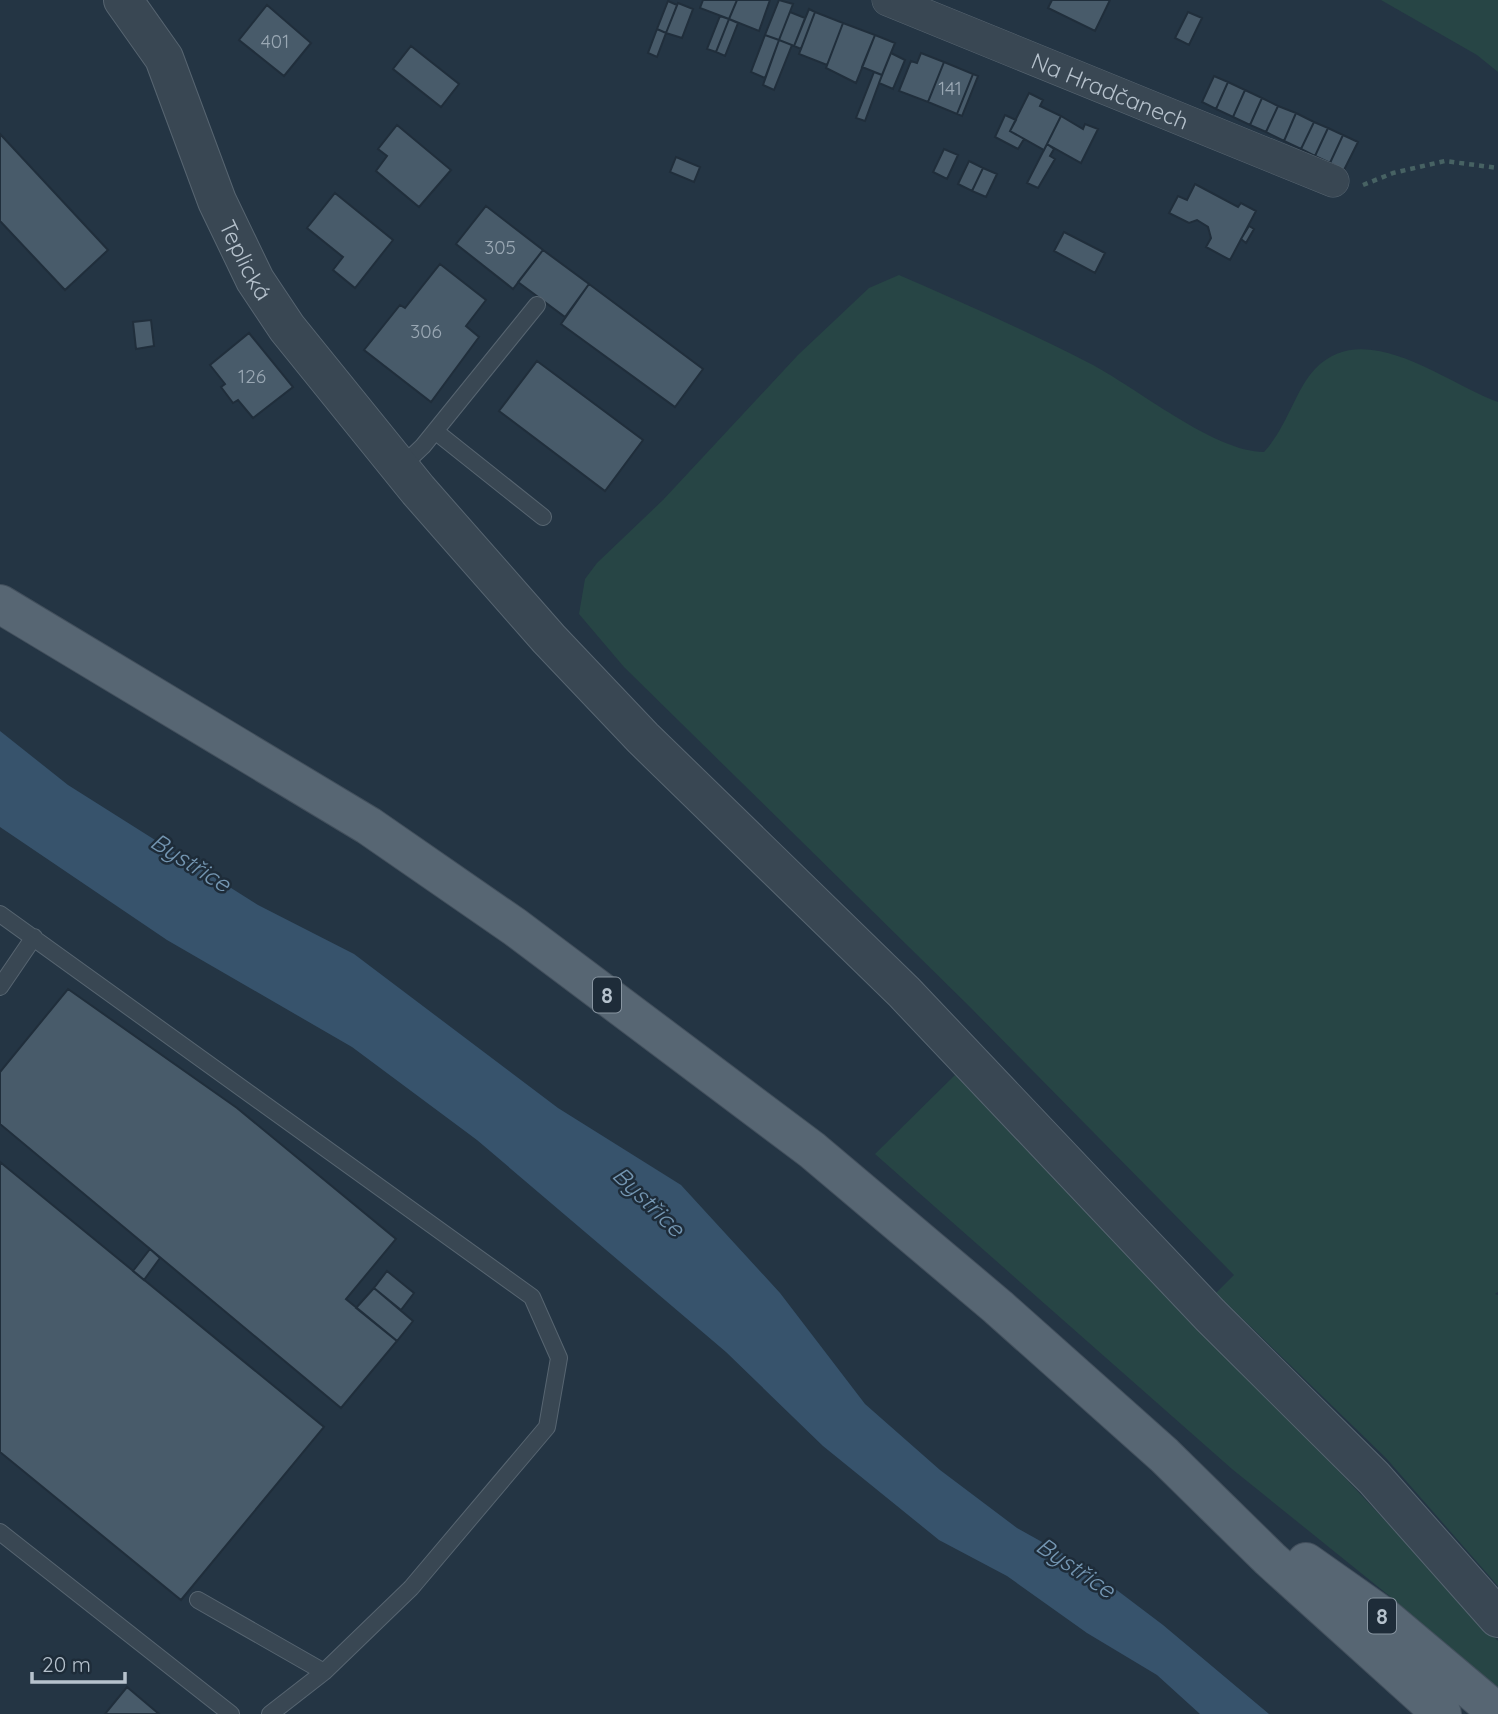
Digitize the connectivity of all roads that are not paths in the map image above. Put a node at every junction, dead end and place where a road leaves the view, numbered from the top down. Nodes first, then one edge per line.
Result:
1 (122, 0) edge
2 (888, 0) edge
3 (1333, 181) road end
4 (537, 305) dead end
5 (435, 431) junction
6 (409, 479) junction
7 (543, 517) dead end
8 (0, 604) edge
9 (0, 914) edge
10 (34, 937) junction
11 (0, 987) edge
12 (0, 1532) edge
13 (1283, 1557) junction
14 (198, 1600) dead end
15 (1498, 1618) edge
16 (324, 1672) junction
17 (1498, 1713) edge
18 (231, 1714) edge
19 (270, 1714) edge
20 (1403, 1714) edge
21 (1442, 1714) edge
22 (1467, 1714) edge

1 - 6 street, Teplická
2 - 3 street, Na Hradčanech
4 - 5 lane
5 - 6 lane
5 - 7 lane
6 - 15 street, Teplická
8 - 13 main road, 8
9 - 10 lane
10 - 11 lane
10 - 16 lane
12 - 18 lane
13 - 17 main road, 8
13 - 20 main road, 8
13 - 21 main road
13 - 22 main road
14 - 16 lane
16 - 19 lane

